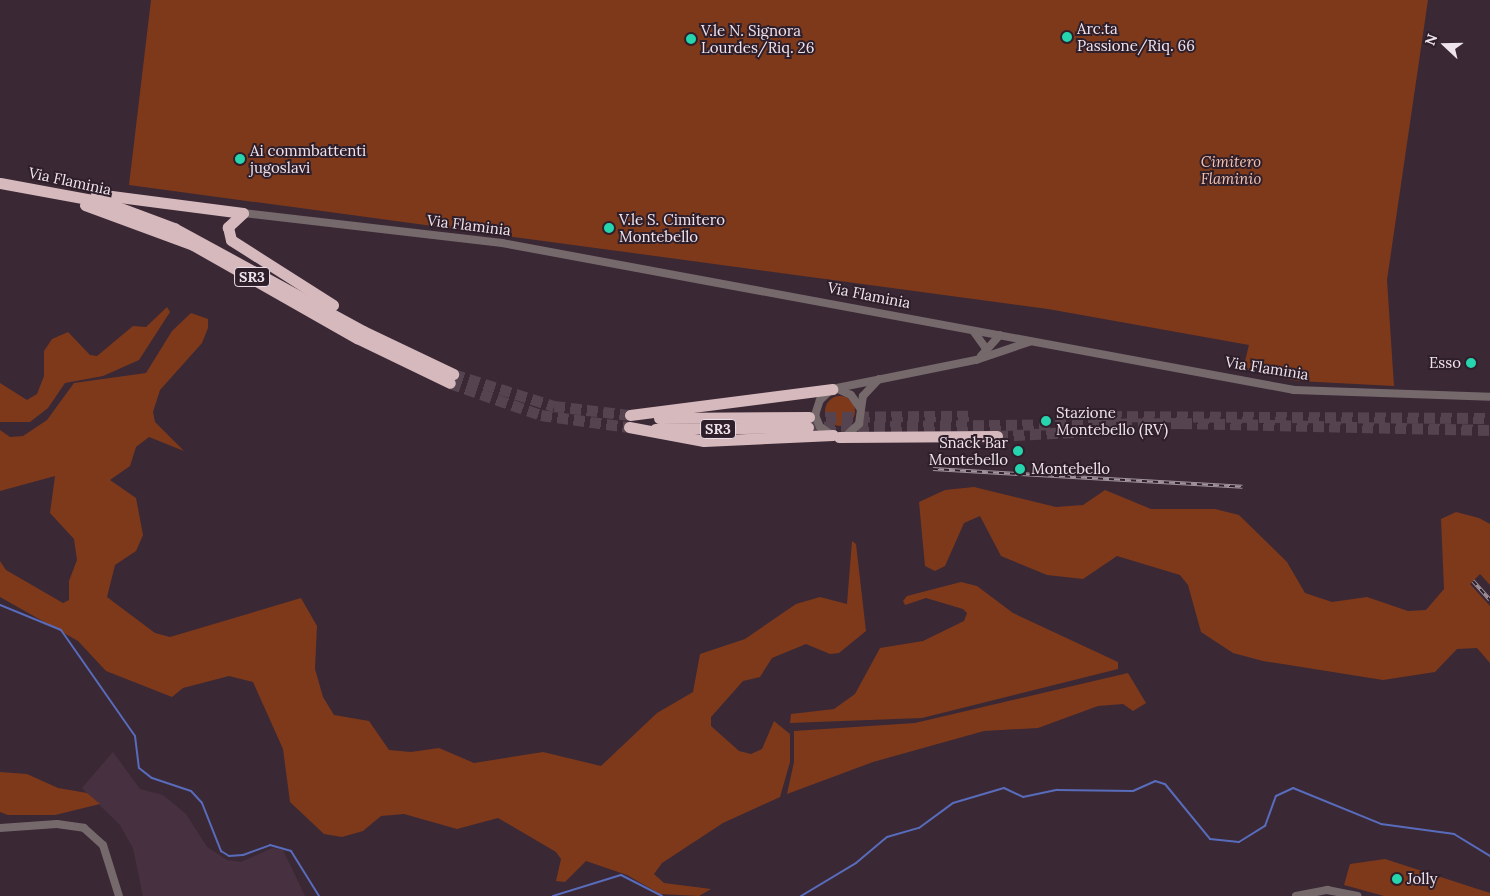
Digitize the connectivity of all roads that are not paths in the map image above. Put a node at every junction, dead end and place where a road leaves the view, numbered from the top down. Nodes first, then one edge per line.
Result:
1 (0, 183) edge
2 (0, 189) edge
3 (57, 191) junction
4 (243, 213) junction
5 (967, 329) junction
6 (363, 331) junction
7 (1003, 336) junction
8 (1034, 341) junction
9 (991, 351) junction
10 (879, 379) junction
11 (832, 389) junction
12 (1490, 397) edge
13 (860, 412) junction
14 (629, 421) junction
15 (809, 422) tunnel mouth
16 (836, 436) junction
17 (997, 436) tunnel mouth
18 (0, 828) edge
19 (119, 896) edge
20 (1296, 896) edge
21 (1357, 896) edge

1 - 3 highway, Via Flaminia / SR3
2 - 6 highway, Via Flaminia / SR3
3 - 4 highway
3 - 6 highway, Via Flaminia / SR3
4 - 5 street, Via Flaminia
4 - 6 highway
5 - 7 street, Via Flaminia
5 - 9 street
7 - 8 street, Via Flaminia
7 - 9 street
8 - 9 street
8 - 12 street, Via Flaminia
9 - 10 street
10 - 11 street
10 - 13 street
11 - 13 street
11 - 14 highway
11 - 16 street
13 - 16 street
14 - 15 highway, SR3
14 - 16 highway
16 - 17 highway
18 - 19 street
20 - 21 street

